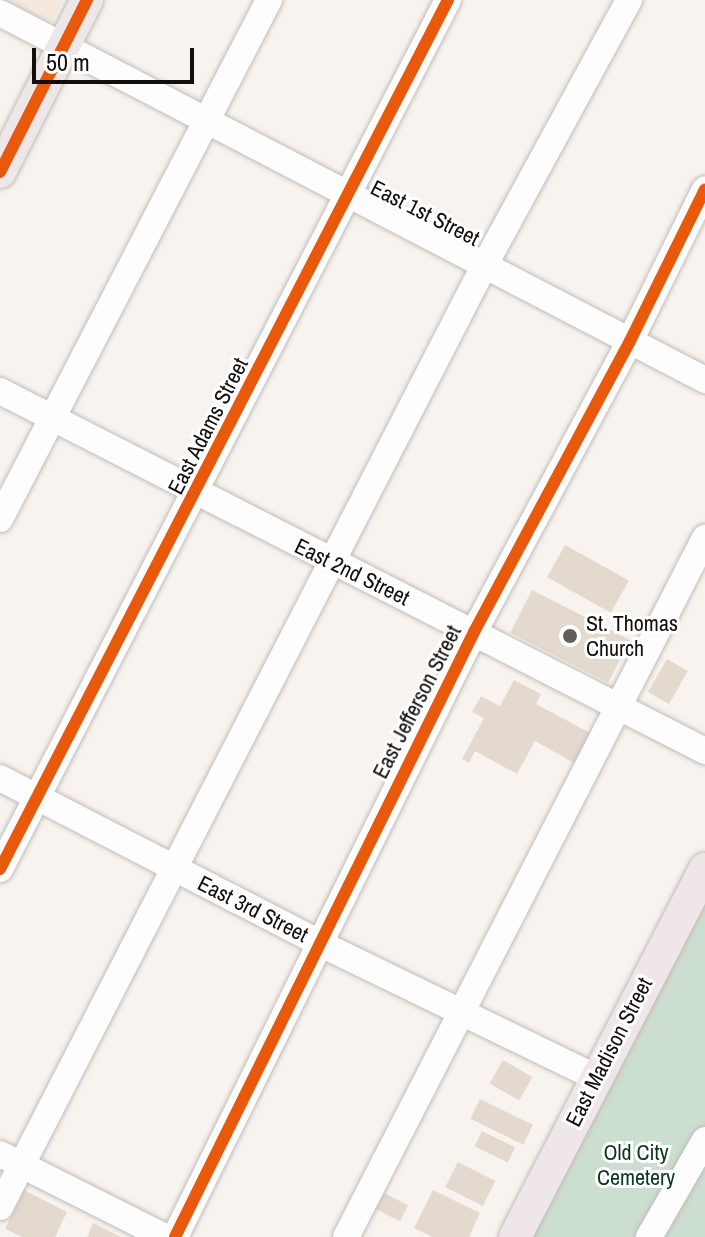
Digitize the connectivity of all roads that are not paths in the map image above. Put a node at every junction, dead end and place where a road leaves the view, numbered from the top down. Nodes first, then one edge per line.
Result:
1 (87, 0) edge
2 (269, 0) edge
3 (448, 0) edge
4 (629, 0) edge
5 (0, 13) edge
6 (65, 45) junction
7 (205, 119) junction
8 (0, 172) edge
9 (705, 189) edge
10 (346, 195) junction
11 (484, 266) junction
12 (630, 341) junction
13 (705, 380) edge
14 (0, 391) edge
15 (51, 418) junction
16 (196, 495) junction
17 (0, 519) edge
18 (705, 538) edge
19 (332, 562) junction
20 (474, 632) junction
21 (618, 706) junction
22 (705, 751) edge
23 (0, 778) edge
24 (36, 797) junction
25 (173, 868) junction
26 (0, 869) edge
27 (705, 869) edge
28 (319, 943) junction
29 (461, 1012) junction
30 (595, 1077) junction
31 (705, 1140) edge
32 (11, 1160) edge
33 (0, 1207) edge
34 (165, 1237) edge
35 (175, 1237) edge
36 (346, 1237) edge
37 (515, 1237) edge
38 (649, 1237) edge

1 - 6 main road
2 - 7 street
3 - 10 street, East Adams Street
4 - 11 street
5 - 6 street, East 1st Street
6 - 7 street, East 1st Street
6 - 8 main road
7 - 10 street, East 1st Street
7 - 15 street
9 - 12 street, East Jefferson Street
10 - 11 street, East 1st Street
10 - 16 street, East Adams Street
11 - 12 street, East 1st Street
11 - 19 street
12 - 13 street, East 1st Street
12 - 20 street, East Jefferson Street
14 - 15 street, East 2nd Street
15 - 16 street, East 2nd Street
15 - 17 street
16 - 19 street, East 2nd Street
16 - 24 street, East Adams Street
18 - 21 street
19 - 20 street, East 2nd Street
19 - 25 street
20 - 21 street, East 2nd Street
20 - 28 street, East Jefferson Street
21 - 22 street, East 2nd Street
21 - 29 street
23 - 24 street, East 3rd Street
24 - 25 street, East 3rd Street
24 - 26 street, East Adams Street
25 - 28 street, East 3rd Street
25 - 32 street
27 - 30 main road, East Madison Street
28 - 29 street, East 3rd Street
28 - 35 street, East Jefferson Street
29 - 30 street, East 3rd Street
29 - 36 street
30 - 37 main road, East Madison Street
31 - 38 street
32 - 33 street
32 - 34 street

